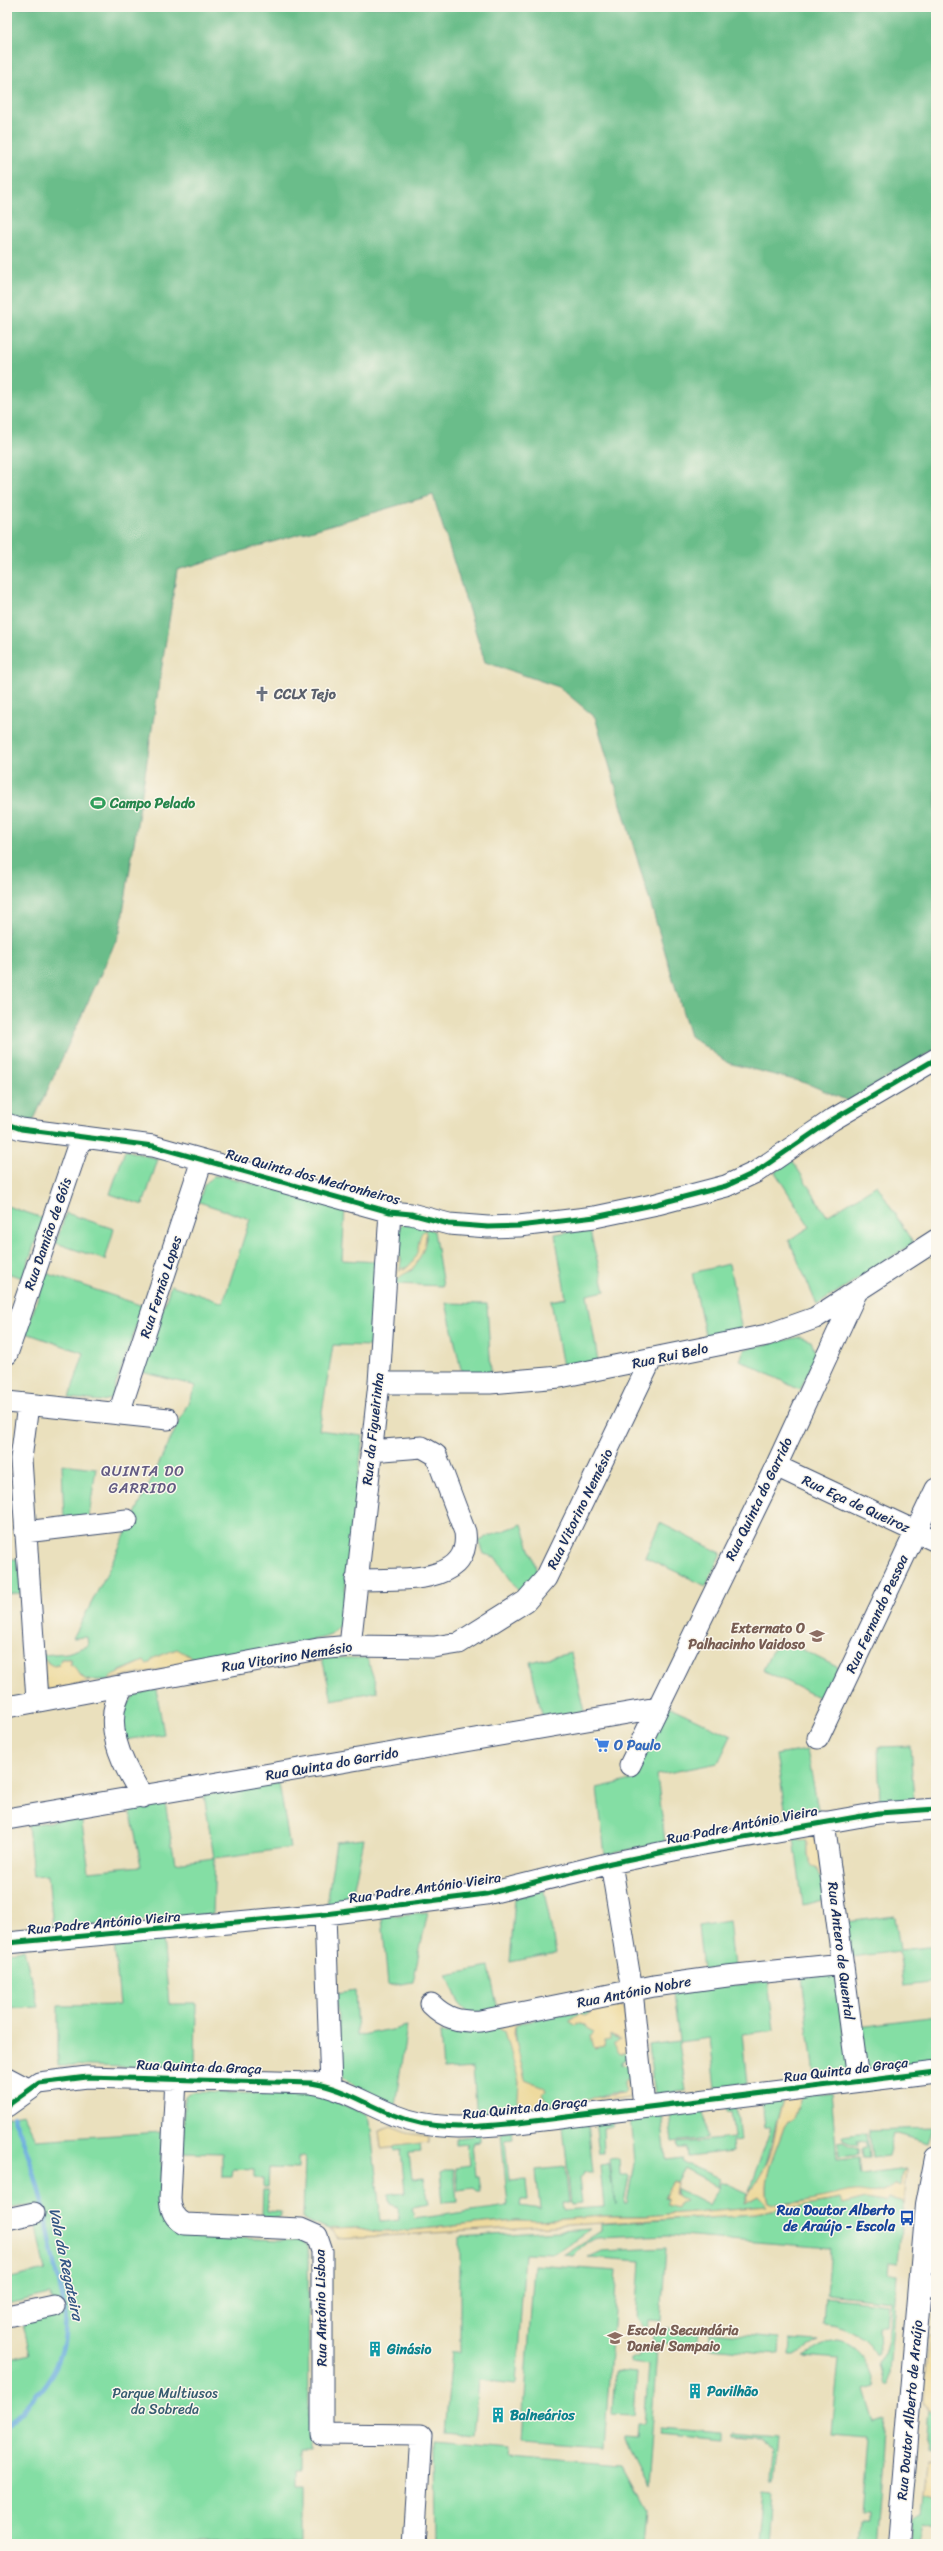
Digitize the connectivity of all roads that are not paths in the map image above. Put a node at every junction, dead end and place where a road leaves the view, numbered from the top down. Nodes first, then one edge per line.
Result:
1 (936, 1059) edge
2 (7, 1124) edge
3 (81, 1137) junction
4 (202, 1160) junction
5 (390, 1212) junction
6 (936, 1240) edge
7 (858, 1289) junction
8 (7, 1354) edge
9 (651, 1360) junction
10 (379, 1384) junction
11 (7, 1402) edge
12 (28, 1405) junction
13 (119, 1413) junction
14 (168, 1419) dead end
15 (371, 1451) junction
16 (776, 1466) junction
17 (936, 1489) edge
18 (127, 1520) dead end
19 (25, 1532) junction
20 (916, 1532) junction
21 (936, 1542) edge
22 (356, 1580) junction
23 (350, 1646) junction
24 (124, 1684) junction
25 (37, 1700) junction
26 (7, 1707) edge
27 (657, 1708) junction
28 (818, 1738) dead end
29 (630, 1765) dead end
30 (143, 1797) junction
31 (936, 1809) edge
32 (7, 1820) edge
33 (824, 1822) junction
34 (611, 1863) junction
35 (325, 1914) junction
36 (7, 1943) edge
37 (843, 1964) junction
38 (632, 1991) junction
39 (431, 2004) dead end
40 (936, 2072) edge
41 (7, 2078) edge
42 (176, 2079) junction
43 (858, 2080) junction
44 (331, 2086) junction
45 (28, 2089) junction
46 (7, 2106) edge
47 (644, 2106) junction
48 (936, 2158) edge
49 (34, 2212) dead end
50 (7, 2219) edge
51 (928, 2285) edge
52 (54, 2306) dead end
53 (7, 2316) edge
54 (414, 2544) edge
55 (898, 2544) edge

1 - 5 street, Rua Quinta dos Medronheiros
2 - 3 street, Rua Quinta dos Medronheiros
3 - 4 street, Rua Quinta dos Medronheiros
3 - 8 street, Rua Damião de Góis
4 - 5 street, Rua Quinta dos Medronheiros
4 - 13 street, Rua Fernão Lopes
5 - 10 street, Rua da Figueirinha
6 - 7 street, Rua Rui Belo
7 - 9 street, Rua Rui Belo
7 - 16 street, Rua Quinta do Garrido
9 - 10 street, Rua Rui Belo
9 - 23 street, Rua Vitorino Nemésio
10 - 15 street, Rua da Figueirinha
11 - 12 street
12 - 13 street
12 - 19 street
13 - 14 street
15 - 22 street, Rua da Figueirinha
15 - 22 street
16 - 20 street, Rua Eça de Queiroz
16 - 27 street, Rua Quinta do Garrido
17 - 20 street, Rua Fernando Pessoa
18 - 19 street
19 - 25 street
20 - 21 street, Rua Eça de Queiroz
20 - 28 street, Rua Fernando Pessoa
22 - 23 street, Rua da Figueirinha
23 - 24 street, Rua Vitorino Nemésio
24 - 25 street, Rua Vitorino Nemésio
24 - 30 street
25 - 26 street, Rua Vitorino Nemésio
27 - 29 street, Rua Quinta do Garrido
27 - 30 street, Rua Quinta do Garrido
30 - 32 street, Rua Quinta do Garrido
31 - 33 street, Rua Padre António Vieira
33 - 34 street, Rua Padre António Vieira
33 - 37 street, Rua Antero de Quental
34 - 35 street, Rua Padre António Vieira
34 - 38 street
35 - 36 street, Rua Padre António Vieira
35 - 44 street
37 - 38 street, Rua António Nobre
37 - 43 street, Rua Antero de Quental
38 - 39 street, Rua António Nobre
38 - 47 street
40 - 43 street, Rua Quinta da Graça
41 - 45 street
42 - 44 street, Rua Quinta da Graça
42 - 45 street, Rua Quinta da Graça
42 - 54 street, Rua António Lisboa
43 - 47 street, Rua Quinta da Graça
44 - 47 street, Rua Quinta da Graça
45 - 46 street, Rua Quinta da Graça
48 - 51 main road, Rua Doutor Alberto de Araújo
49 - 50 street
51 - 55 main road, Rua Doutor Alberto de Araújo
52 - 53 street

